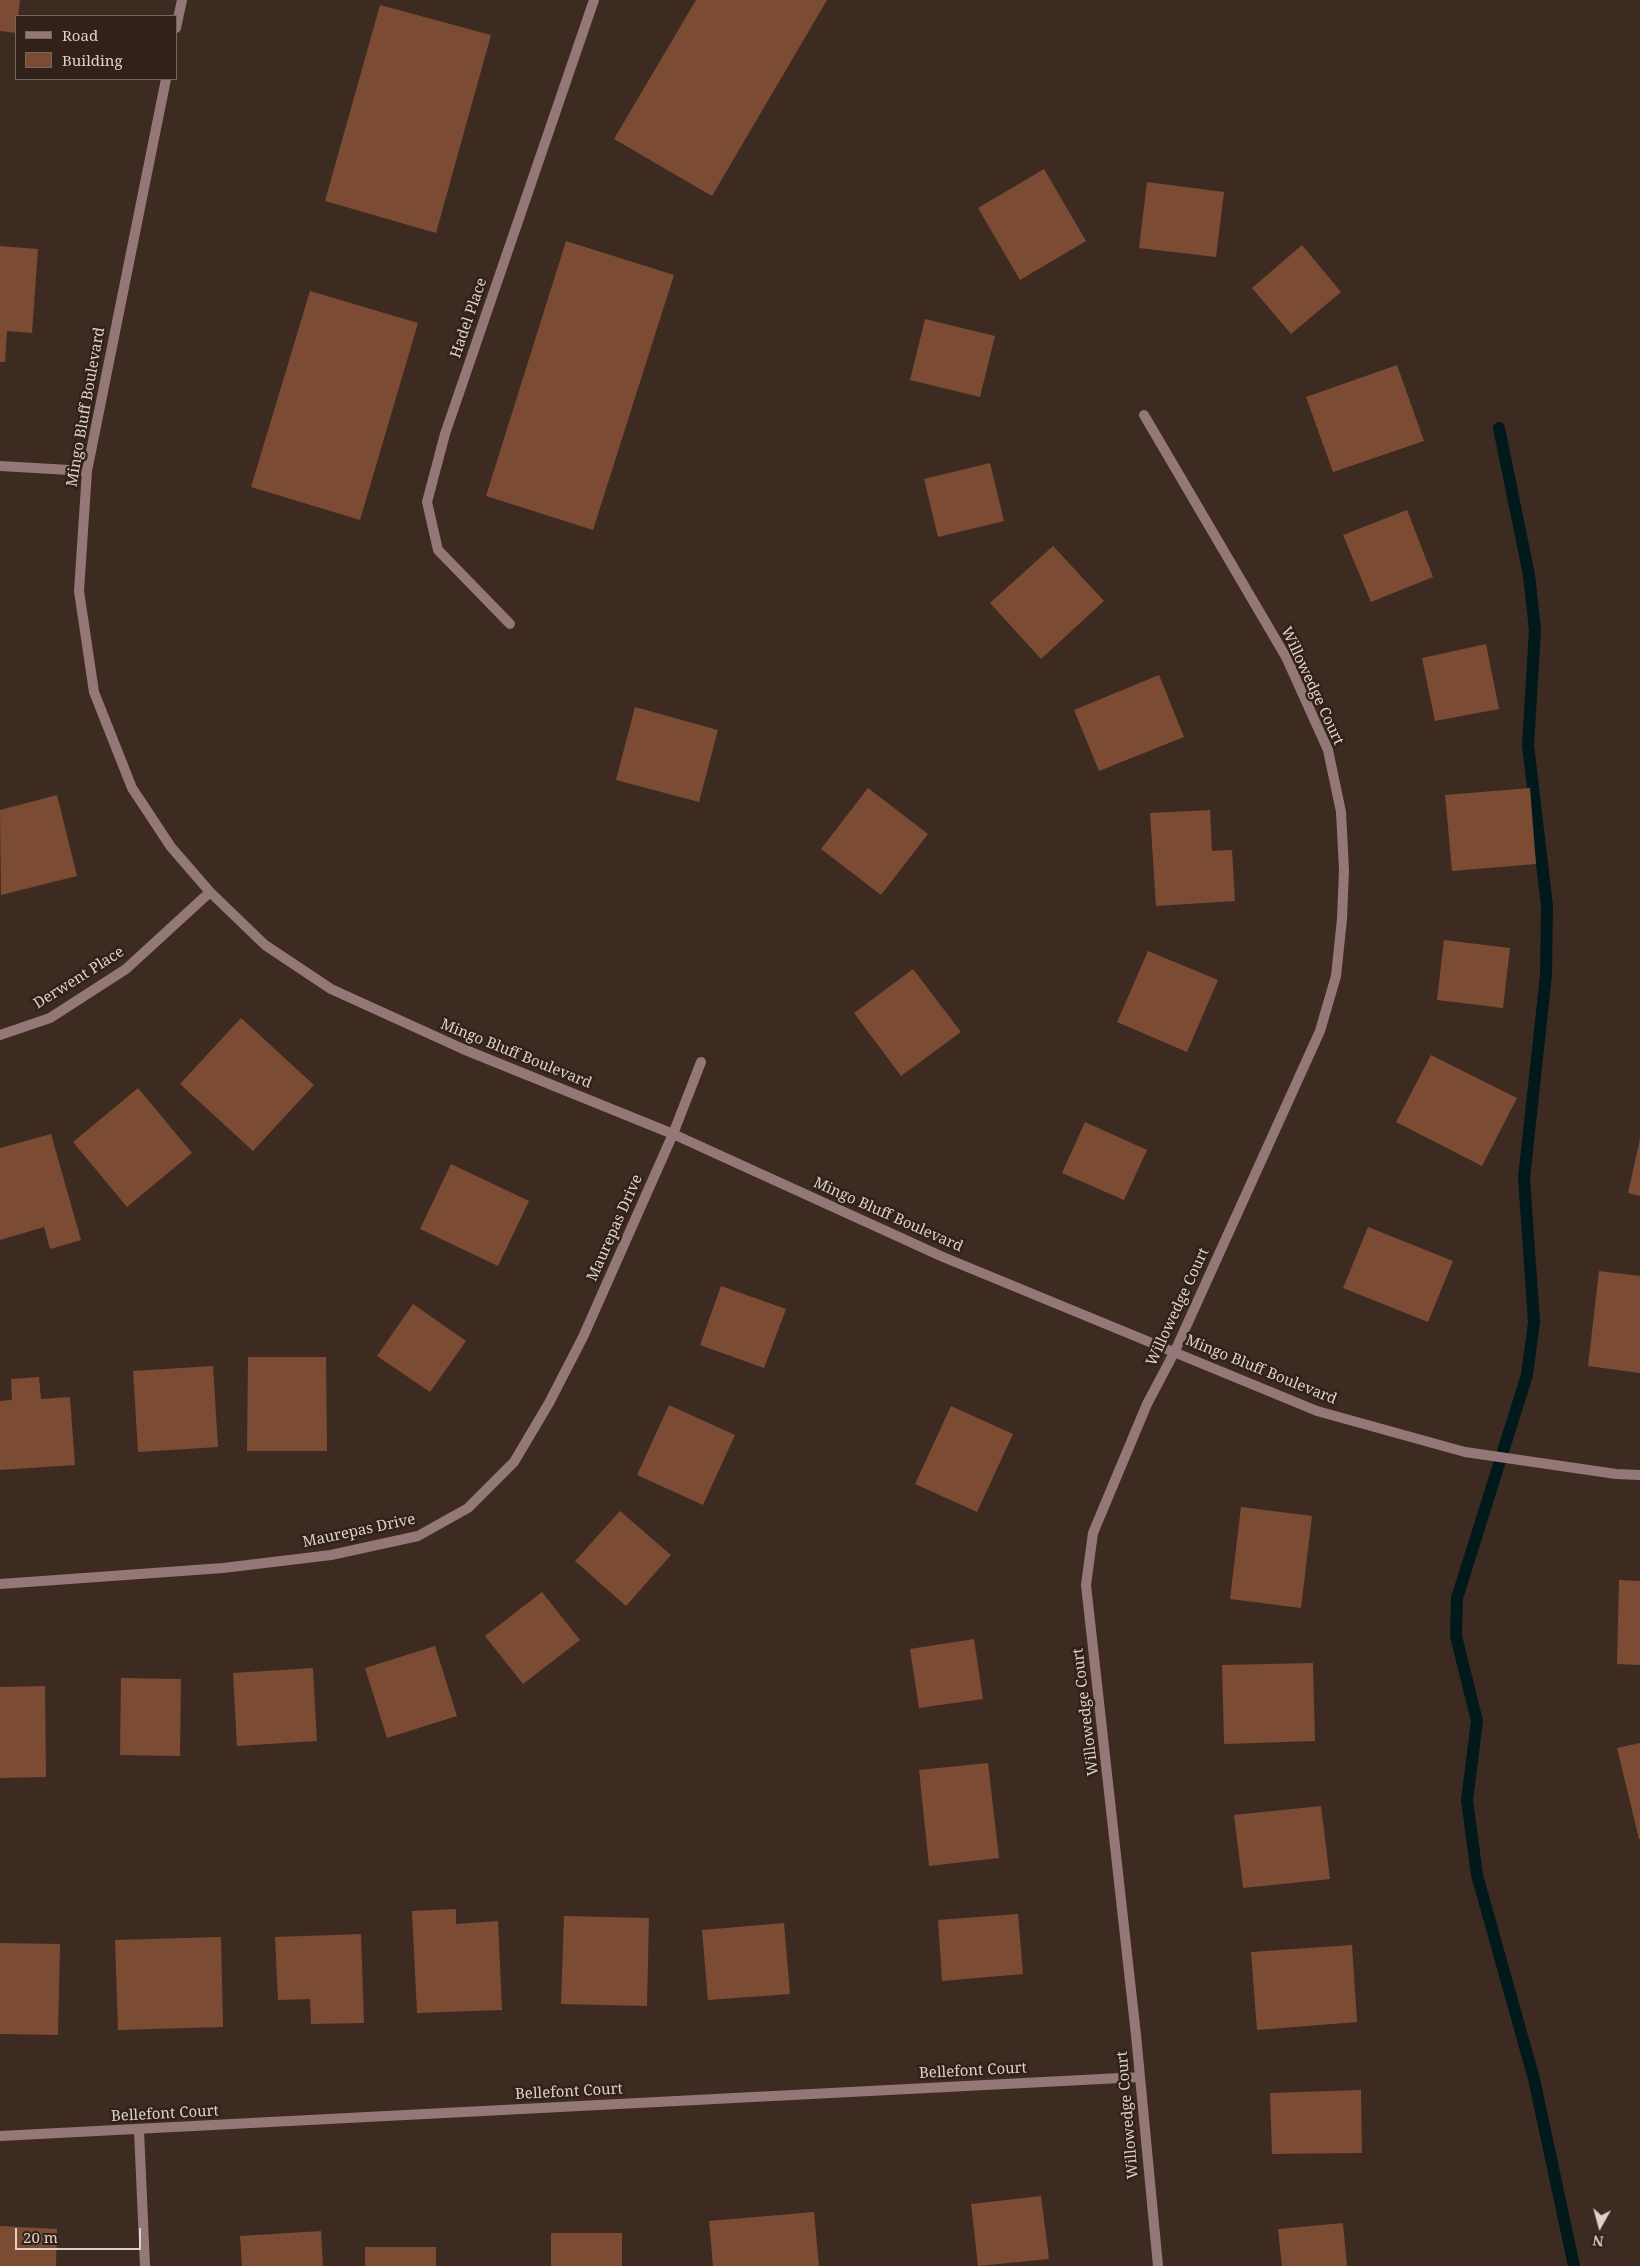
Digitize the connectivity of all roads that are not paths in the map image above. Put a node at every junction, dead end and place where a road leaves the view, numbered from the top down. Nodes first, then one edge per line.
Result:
1 (182, 0) edge
2 (594, 0) edge
3 (178, 19) edge
4 (166, 80) edge
5 (1144, 414) dead end
6 (0, 466) edge
7 (87, 470) junction
8 (510, 624) dead end
9 (210, 892) junction
10 (0, 1035) edge
11 (701, 1062) dead end
12 (673, 1134) junction
13 (1175, 1351) junction
14 (1640, 1475) edge
15 (0, 1584) edge
16 (1140, 2077) junction
17 (139, 2130) junction
18 (0, 2136) edge
19 (145, 2266) edge
20 (1158, 2266) edge

1 - 3 street
2 - 8 street, Hadel Place
4 - 7 street, Mingo Bluff Boulevard
5 - 13 street, Willowedge Court
6 - 7 street
7 - 9 street, Mingo Bluff Boulevard
9 - 10 street, Derwent Place
9 - 12 street, Mingo Bluff Boulevard
11 - 12 street, Maurepas Drive
12 - 13 street, Mingo Bluff Boulevard
12 - 15 street, Maurepas Drive
13 - 14 street, Mingo Bluff Boulevard
13 - 16 street, Willowedge Court
16 - 17 street, Bellefont Court
16 - 20 street, Willowedge Court
17 - 18 street, Bellefont Court
17 - 19 street

